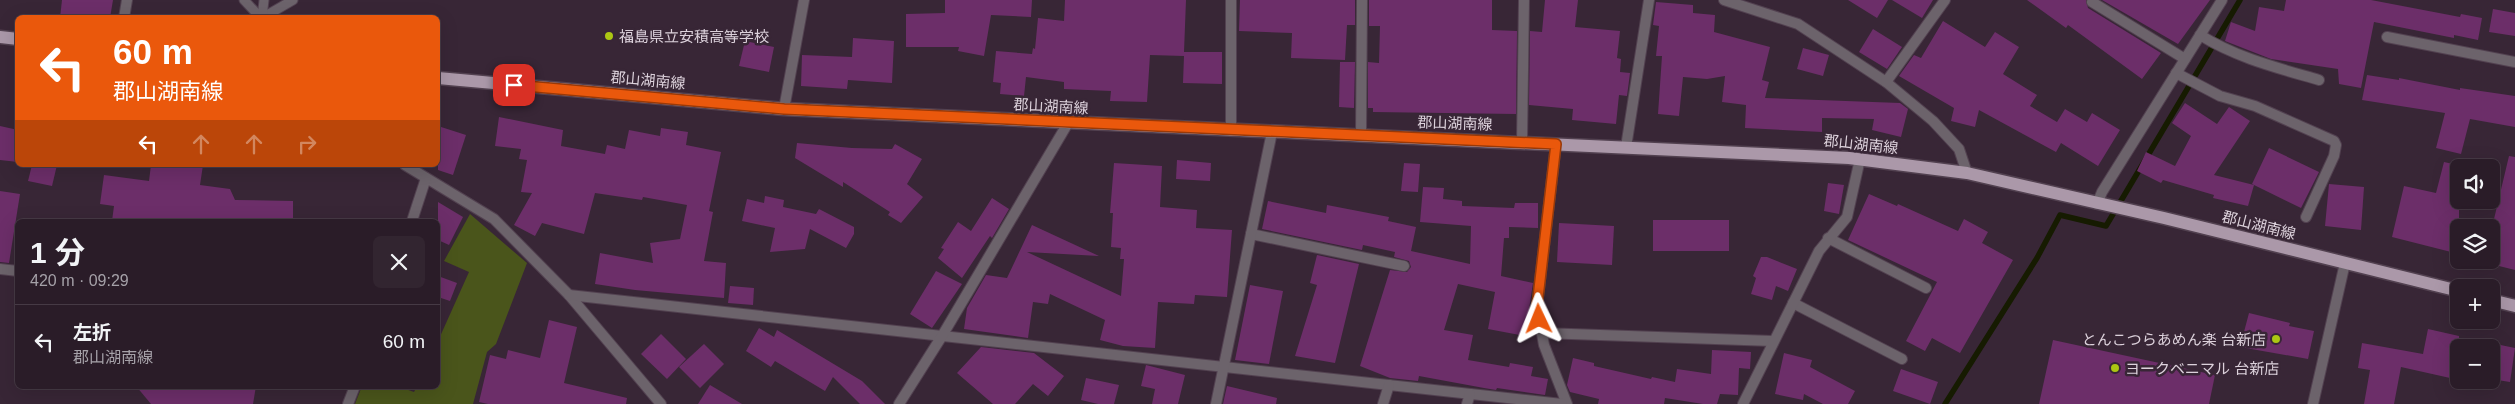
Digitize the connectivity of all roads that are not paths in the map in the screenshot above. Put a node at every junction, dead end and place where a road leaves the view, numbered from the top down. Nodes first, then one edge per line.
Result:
1 (127, 0) edge
2 (244, 0) edge
3 (264, 0) edge
4 (294, 0) edge
5 (804, 0) edge
6 (1231, 0) edge
7 (1362, 0) edge
8 (1524, 0) edge
9 (1649, 0) edge
10 (1724, 0) edge
11 (1944, 0) edge
12 (2222, 0) edge
13 (2092, 2) dead end
14 (124, 15) edge
15 (259, 15) edge
16 (262, 15) edge
17 (267, 15) edge
18 (2200, 35) junction
19 (0, 37) edge
20 (2386, 37) dead end
21 (15, 39) edge
22 (2185, 60) junction
23 (2515, 62) edge
24 (2176, 74) junction
25 (440, 78) edge
26 (2319, 80) dead end
27 (1886, 82) junction
28 (784, 109) junction
29 (1068, 123) junction
30 (1231, 131) junction
31 (1272, 132) junction
32 (1361, 136) junction
33 (1522, 142) junction
34 (1556, 144) junction
35 (1626, 147) junction
36 (1860, 160) junction
37 (408, 167) edge
38 (1967, 173) junction
39 (426, 178) junction
40 (2097, 204) junction
41 (2306, 217) dead end
42 (413, 219) edge
43 (1251, 234) junction
44 (1828, 238) junction
45 (2345, 263) junction
46 (1404, 266) dead end
47 (0, 269) edge
48 (15, 270) edge
49 (1926, 288) dead end
50 (2450, 290) edge
51 (569, 295) junction
52 (2500, 302) edge
53 (1793, 303) junction
54 (2515, 306) edge
55 (1542, 333) junction
56 (942, 336) junction
57 (1773, 341) junction
58 (1902, 359) dead end
59 (1223, 368) junction
60 (1389, 386) junction
61 (354, 389) edge
62 (1469, 399) edge
63 (348, 404) edge
64 (661, 404) edge
65 (899, 404) edge
66 (1216, 404) edge
67 (1383, 404) edge
68 (1562, 404) edge
69 (1567, 404) edge
70 (1743, 404) edge
71 (2313, 404) edge

1 - 14 street
2 - 15 lane
3 - 16 lane
4 - 17 lane
5 - 28 street
6 - 30 street
7 - 32 street
8 - 33 street
9 - 35 street
10 - 27 street
11 - 27 street
12 - 18 street
13 - 22 street
18 - 22 street
18 - 26 street
19 - 21 main road
20 - 23 street
22 - 24 street
24 - 40 street
24 - 41 street
25 - 28 main road, 郡山湖南線
27 - 38 street
28 - 29 main road, 郡山湖南線
29 - 30 main road, 郡山湖南線
29 - 56 street
30 - 31 main road, 郡山湖南線
31 - 32 main road, 郡山湖南線
31 - 43 street
32 - 33 main road, 郡山湖南線
33 - 34 main road, 郡山湖南線
34 - 35 main road, 郡山湖南線
34 - 55 street
35 - 36 main road, 郡山湖南線
36 - 38 main road, 郡山湖南線
36 - 44 street
37 - 39 street
38 - 40 main road, 郡山湖南線
39 - 42 street
39 - 51 street
40 - 45 main road, 郡山湖南線
43 - 46 street
43 - 59 street
44 - 49 street
44 - 53 street
45 - 50 main road, 郡山湖南線
45 - 71 street
47 - 48 street
51 - 56 street
51 - 64 street
52 - 54 main road
53 - 57 street
53 - 58 street
55 - 57 street
55 - 69 street
56 - 59 street
56 - 65 street
57 - 70 street
59 - 60 street
59 - 66 street
60 - 62 street
60 - 67 street
61 - 63 street
62 - 68 street

